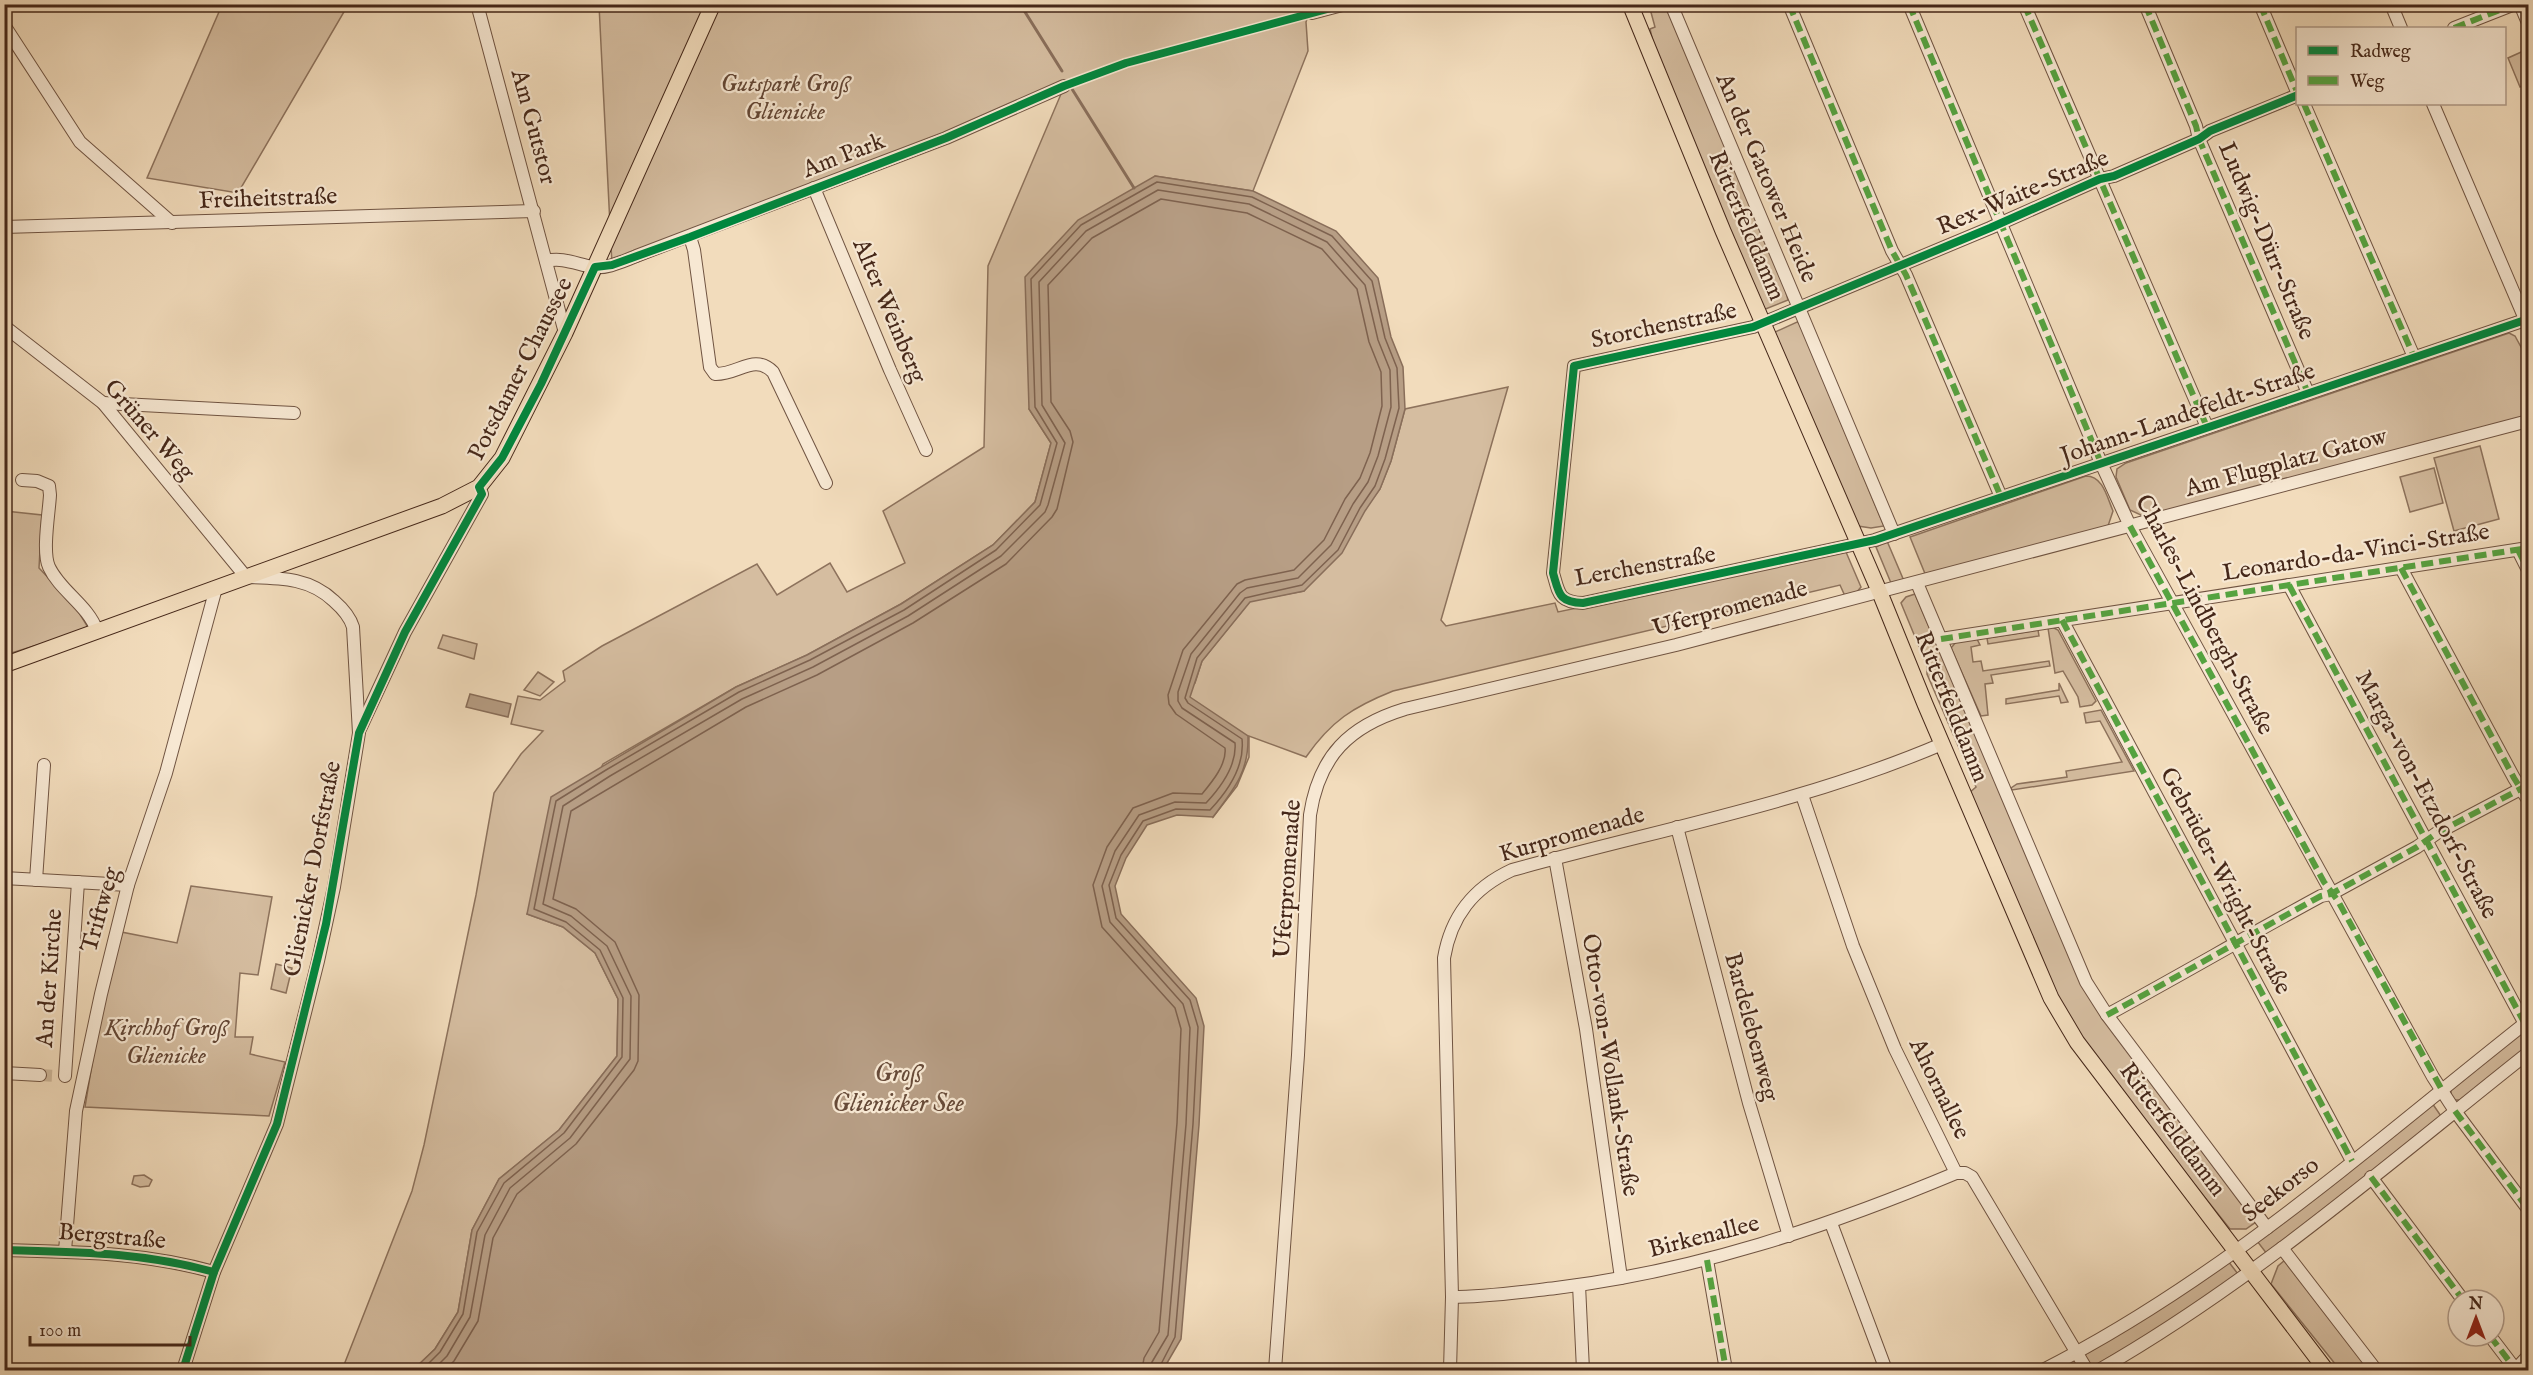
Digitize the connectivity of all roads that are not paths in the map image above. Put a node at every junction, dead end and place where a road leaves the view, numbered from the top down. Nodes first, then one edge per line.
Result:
1 (477, 4) edge
2 (713, 4) edge
3 (1346, 4) edge
4 (1630, 4) edge
5 (1671, 4) edge
6 (1789, 4) edge
7 (1909, 4) edge
8 (2024, 4) edge
9 (2145, 4) edge
10 (2260, 4) edge
11 (2391, 4) edge
12 (2515, 4) edge
13 (2520, 4) edge
14 (1312, 13) dead end
15 (2529, 23) edge
16 (4, 25) edge
17 (2401, 27) edge
18 (2457, 27) edge
19 (1064, 86) dead end
20 (2296, 89) edge
21 (2296, 95) edge
22 (2304, 105) edge
23 (2433, 105) edge
24 (2199, 139) junction
25 (2100, 179) junction
26 (814, 188) junction
27 (534, 211) junction
28 (2001, 222) junction
29 (172, 223) junction
30 (4, 227) edge
31 (690, 237) junction
32 (546, 261) junction
33 (1901, 265) junction
34 (595, 267) junction
35 (1799, 308) junction
36 (2527, 322) edge
37 (1762, 323) junction
38 (4, 326) edge
39 (565, 333) junction
40 (2414, 357) junction
41 (1574, 366) joint
42 (2308, 393) junction
43 (103, 403) junction
44 (294, 412) dead end
45 (2529, 421) edge
46 (2207, 427) junction
47 (927, 450) dead end
48 (2101, 463) junction
49 (22, 480) dead end
50 (826, 483) dead end
51 (479, 487) junction
52 (2001, 497) junction
53 (2130, 526) junction
54 (1894, 534) junction
55 (1859, 543) junction
56 (2523, 549) edge
57 (2401, 568) junction
58 (2529, 570) edge
59 (246, 577) junction
60 (1917, 583) junction
61 (2289, 585) junction
62 (216, 588) junction
63 (1880, 593) junction
64 (2174, 603) junction
65 (2062, 620) junction
66 (97, 631) junction
67 (1941, 639) junction
68 (4, 665) edge
69 (359, 733) junction
70 (1942, 744) junction
71 (44, 765) dead end
72 (2525, 786) edge
73 (1803, 795) junction
74 (2529, 800) edge
75 (1677, 827) junction
76 (2427, 839) junction
77 (1556, 858) junction
78 (4, 878) edge
79 (36, 880) junction
80 (78, 882) junction
81 (128, 885) junction
82 (2331, 894) junction
83 (2236, 943) junction
84 (2107, 1015) junction
85 (2527, 1023) edge
86 (2529, 1053) edge
87 (4, 1072) edge
88 (40, 1075) tunnel mouth
89 (82, 1078) junction
90 (2442, 1090) junction
91 (2455, 1111) junction
92 (2352, 1161) junction
93 (1956, 1173) junction
94 (2371, 1177) junction
95 (2529, 1209) edge
96 (1831, 1223) junction
97 (2267, 1228) junction
98 (1789, 1236) junction
99 (2282, 1248) junction
100 (4, 1250) edge
101 (2237, 1250) junction
102 (65, 1251) junction
103 (1707, 1260) junction
104 (2252, 1270) junction
105 (214, 1272) junction
106 (1622, 1278) junction
107 (1579, 1285) junction
108 (2454, 1288) edge
109 (1452, 1297) junction
110 (2499, 1348) edge
111 (2077, 1353) junction
112 (2529, 1356) edge
113 (2515, 1370) edge
114 (183, 1371) edge
115 (1275, 1371) edge
116 (1450, 1371) edge
117 (1583, 1371) edge
118 (1726, 1371) edge
119 (1886, 1371) edge
120 (2043, 1371) edge
121 (2087, 1371) edge
122 (2098, 1371) edge
123 (2326, 1371) edge
124 (2376, 1371) edge

1 - 27 street, Am Gutstor
2 - 34 main road, Potsdamer Chaussee
3 - 14 street
4 - 37 main road, Ritterfelddamm
5 - 35 street, An der Gatower Heide
6 - 33 street
7 - 28 street, Charles-Lindbergh-Straße
8 - 25 street
9 - 24 street, Ludwig-Dürr-Straße
10 - 20 street
11 - 17 street
12 - 18 street
13 - 15 street
16 - 29 street
19 - 26 street, Am Park
21 - 24 street, Rex-Waite-Straße
22 - 40 street
23 - 36 street
24 - 25 street, Rex-Waite-Straße
24 - 42 street, Ludwig-Dürr-Straße
25 - 28 street, Rex-Waite-Straße
25 - 46 street
26 - 31 street, Am Park
26 - 47 street, Alter Weinberg
27 - 29 street, Freiheitstraße
27 - 32 street, Am Gutstor
28 - 33 street, Rex-Waite-Straße
28 - 48 street, Charles-Lindbergh-Straße
29 - 30 street, Freiheitstraße
31 - 34 street, Am Park
31 - 50 street
32 - 34 street
32 - 39 street, Am Gutstor
33 - 35 street, Rex-Waite-Straße
33 - 52 street
34 - 39 main road, Potsdamer Chaussee
35 - 37 street, Rex-Waite-Straße
35 - 54 street, An der Gatower Heide
36 - 40 street, Johann-Landefeldt-Straße
37 - 41 street, Storchenstraße
37 - 55 main road, Ritterfelddamm
38 - 43 street, Grüner Weg
39 - 51 main road, Potsdamer Chaussee
40 - 42 street, Johann-Landefeldt-Straße
41 - 55 street, Lerchenstraße
42 - 46 street, Johann-Landefeldt-Straße
43 - 44 street
43 - 59 street, Grüner Weg
45 - 53 street, Am Flugplatz Gatow
46 - 48 street, Johann-Landefeldt-Straße
48 - 52 street, Johann-Landefeldt-Straße
48 - 53 street, Charles-Lindbergh-Straße
49 - 66 street
51 - 59 main road, Potsdamer Chaussee
51 - 69 street, Glienicker Dorfstraße
52 - 54 street, Johann-Landefeldt-Straße
53 - 60 street, Am Flugplatz Gatow
53 - 64 street, Charles-Lindbergh-Straße
54 - 55 street, Johann-Landefeldt-Straße
55 - 63 main road, Ritterfelddamm
56 - 57 street, Leonardo-da-Vinci-Straße
56 - 58 street
57 - 61 street, Leonardo-da-Vinci-Straße
57 - 72 street
59 - 62 main road, Potsdamer Chaussee
59 - 69 street, Glienicker Dorfstraße
60 - 63 street, Am Flugplatz Gatow
60 - 67 street, Ritterfelddamm
61 - 64 street, Leonardo-da-Vinci-Straße
61 - 76 street, Marga-von-Etzdorf-Straße
62 - 66 main road, Potsdamer Chaussee
62 - 81 street, Triftweg
63 - 70 main road, Ritterfelddamm
63 - 115 street, Uferpromenade
64 - 65 street, Leonardo-da-Vinci-Straße
64 - 82 street, Charles-Lindbergh-Straße
65 - 67 street, Leonardo-da-Vinci-Straße
65 - 83 street, Gebrüder-Wright-Straße
66 - 68 main road, Potsdamer Chaussee
67 - 84 street, Ritterfelddamm
69 - 105 street, Glienicker Dorfstraße
70 - 73 street, Kurpromenade
70 - 101 main road, Ritterfelddamm
71 - 79 street
72 - 74 street
72 - 76 street
73 - 75 street, Kurpromenade
73 - 93 street, Ahornallee
75 - 77 street, Kurpromenade
75 - 98 street, Bardelebenweg
76 - 82 street
76 - 85 street, Marga-von-Etzdorf-Straße
77 - 106 street, Otto-von-Wollank-Straße
77 - 109 street, Kurpromenade
78 - 79 street, An der Kirche
79 - 80 street, An der Kirche
80 - 81 street, An der Kirche
80 - 89 street, An der Kirche
81 - 89 street, Triftweg
82 - 83 street
82 - 90 street, Charles-Lindbergh-Straße
83 - 84 street
83 - 92 street, Gebrüder-Wright-Straße
84 - 97 street, Ritterfelddamm
85 - 90 street, Seekorso
86 - 91 street, Seekorso
87 - 88 street, An der Kirche
89 - 102 street, Triftweg
90 - 91 street, Charles-Lindbergh-Straße
90 - 92 street, Seekorso
91 - 94 street, Seekorso
91 - 95 street, Charles-Lindbergh-Straße
92 - 97 street, Seekorso
93 - 96 street, Birkenallee
93 - 111 street, Ahornallee
94 - 99 street, Seekorso
94 - 108 street
96 - 98 street, Birkenallee
96 - 119 street
97 - 101 street, Seekorso
98 - 103 street, Birkenallee
99 - 104 street, Seekorso
99 - 124 street
100 - 102 street, Bergstraße
101 - 104 main road, Ritterfelddamm
101 - 111 street, Seekorso
102 - 105 street, Bergstraße
103 - 106 street, Birkenallee
103 - 118 street
104 - 122 street, Seekorso
104 - 123 main road, Ritterfelddamm
105 - 114 street, Glienicker Dorfstraße
106 - 107 street, Birkenallee
107 - 109 street, Birkenallee
107 - 117 street
109 - 116 street, Kurpromenade
110 - 113 street
111 - 120 street, Seekorso
111 - 121 street, Ahornallee
112 - 113 street

